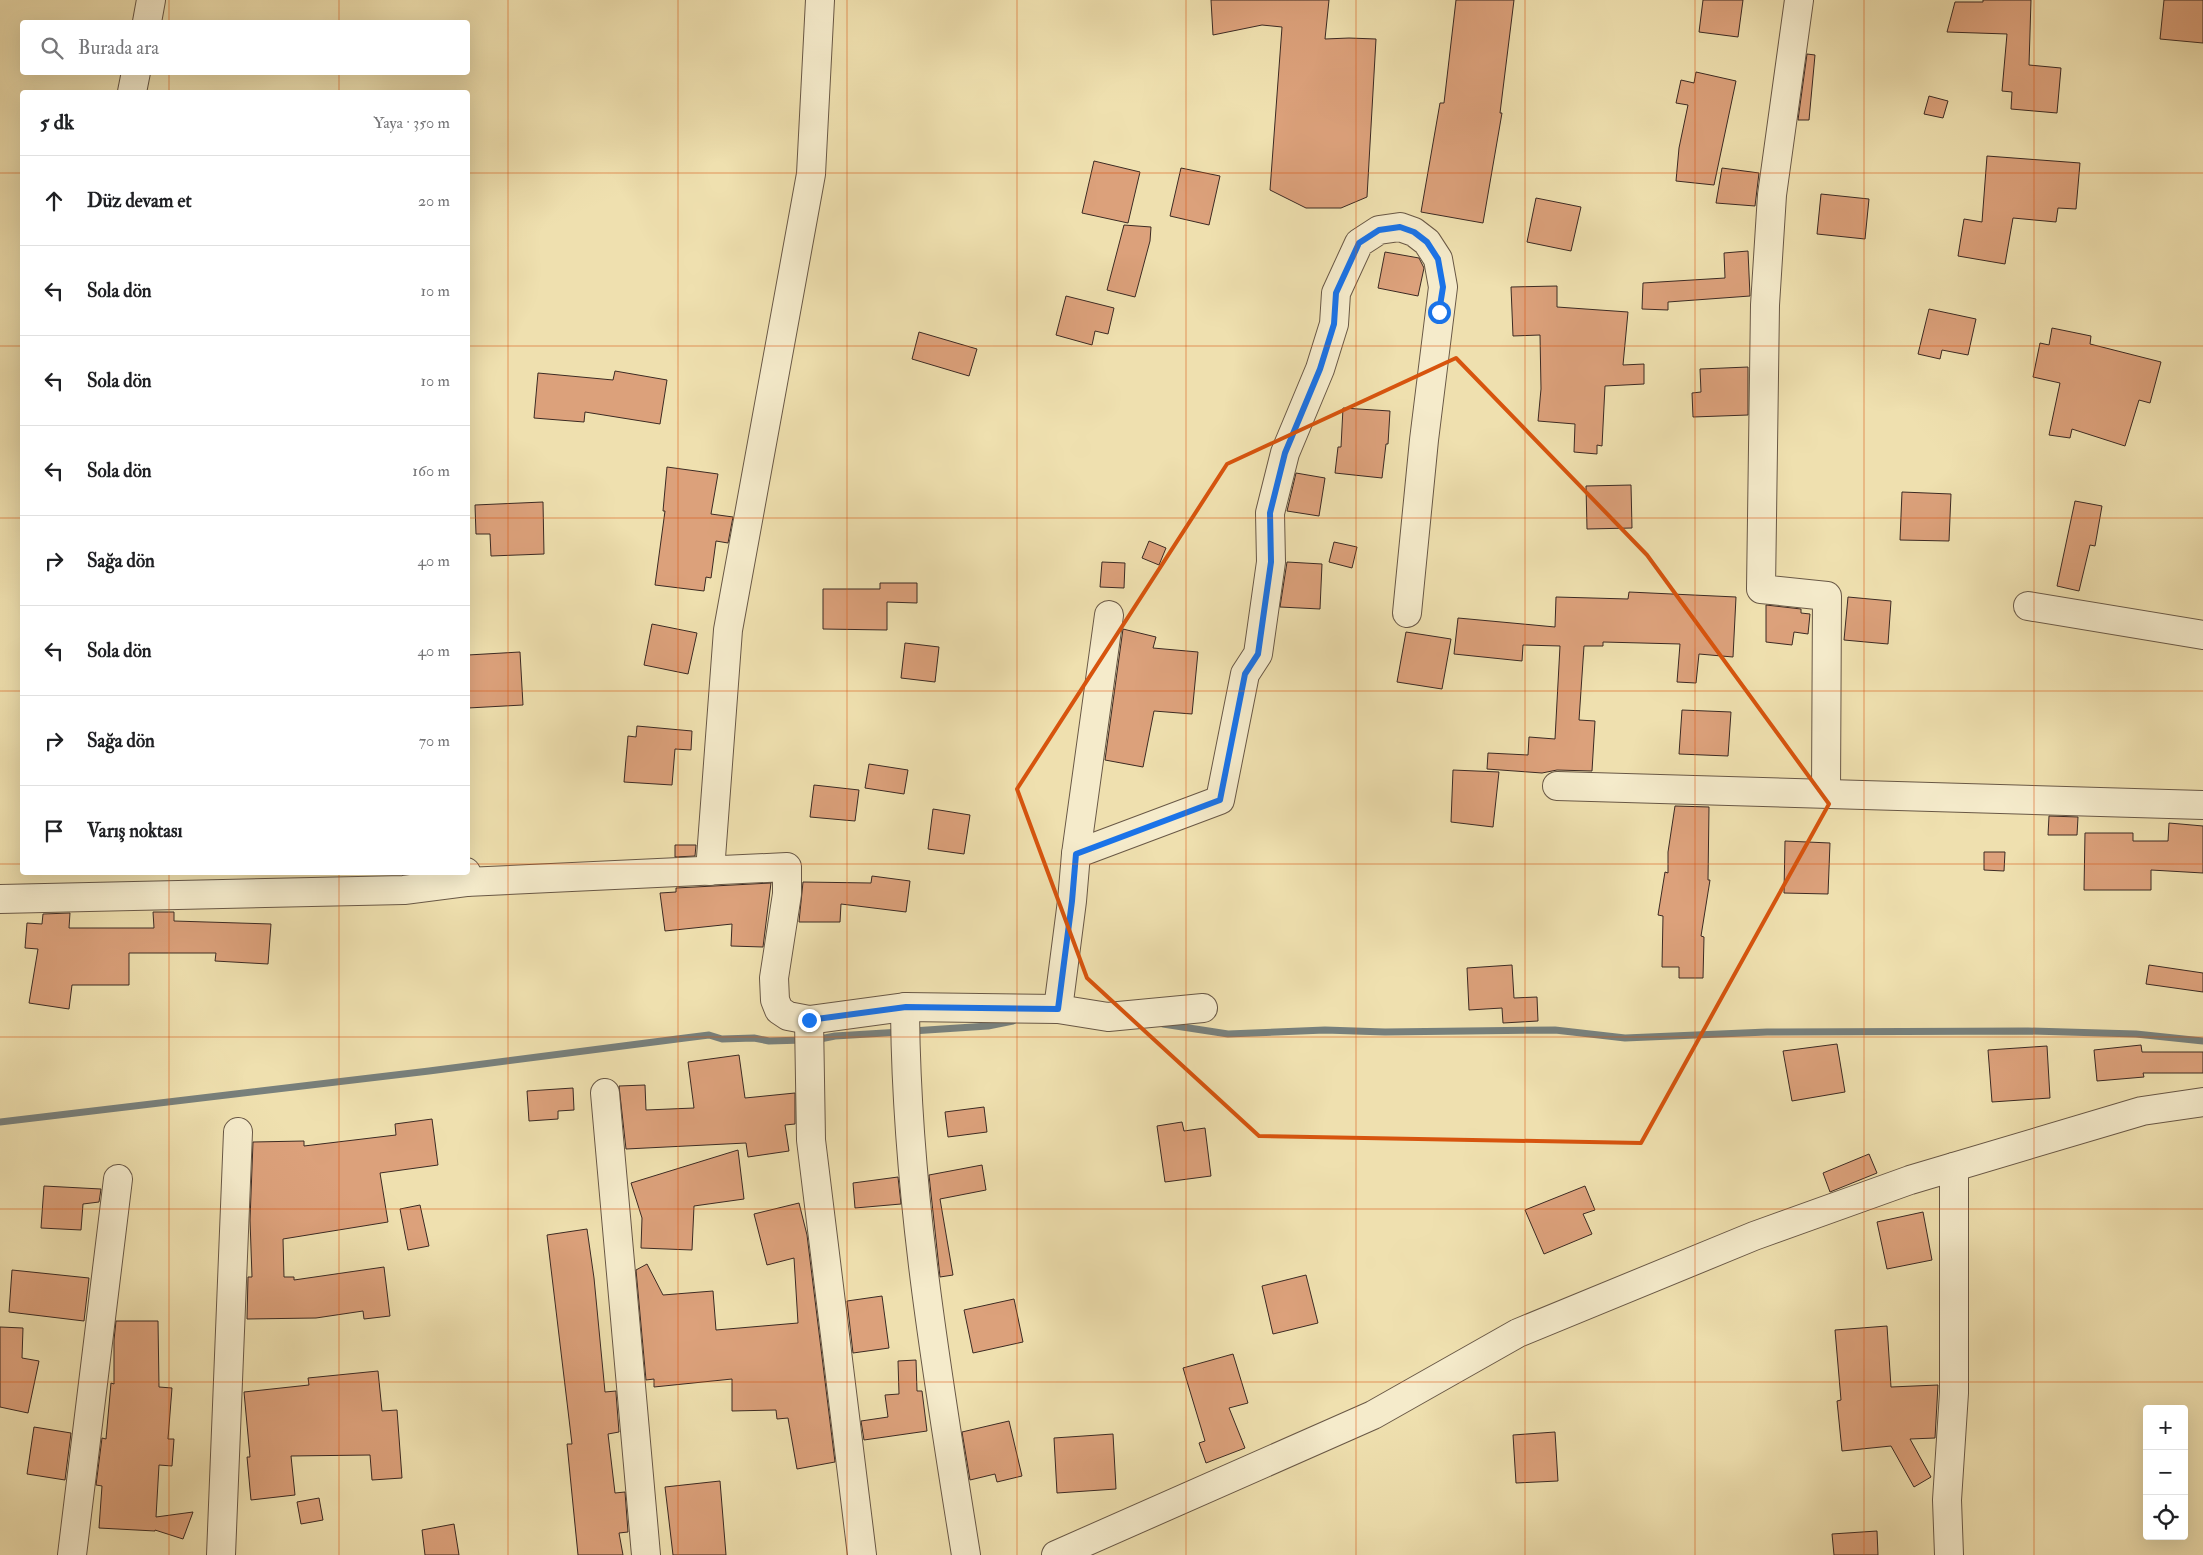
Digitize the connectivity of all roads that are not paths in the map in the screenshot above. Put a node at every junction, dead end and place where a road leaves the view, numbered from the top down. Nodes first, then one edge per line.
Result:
1 (152, 0) edge
2 (820, 0) edge
3 (1799, 0) edge
4 (147, 20) edge
5 (135, 75) edge
6 (132, 90) edge
7 (2028, 606) dead end
8 (1407, 613) dead end
9 (1109, 616) dead end
10 (2203, 634) edge
11 (1558, 786) dead end
12 (1826, 792) junction
13 (2203, 805) edge
14 (1076, 854) junction
15 (710, 871) junction
16 (466, 877) edge
17 (265, 882) edge
18 (0, 899) edge
19 (906, 1007) junction
20 (1203, 1008) dead end
21 (1058, 1009) junction
22 (809, 1020) junction
23 (604, 1093) dead end
24 (2203, 1102) edge
25 (238, 1132) dead end
26 (1954, 1167) junction
27 (118, 1179) dead end
28 (72, 1555) edge
29 (221, 1555) edge
30 (646, 1555) edge
31 (862, 1555) edge
32 (966, 1555) edge
33 (1060, 1555) edge
34 (1949, 1555) edge

1 - 4 street
2 - 15 street
3 - 12 street
5 - 6 street
7 - 10 street
8 - 14 street
9 - 14 street
11 - 12 street
12 - 13 street
14 - 21 street
15 - 16 street
15 - 22 street
16 - 17 street
17 - 18 street
19 - 21 street
19 - 22 street
19 - 32 street
20 - 21 street
22 - 31 street
23 - 30 street
24 - 26 street
25 - 29 street
26 - 33 street
26 - 34 street
27 - 28 street

